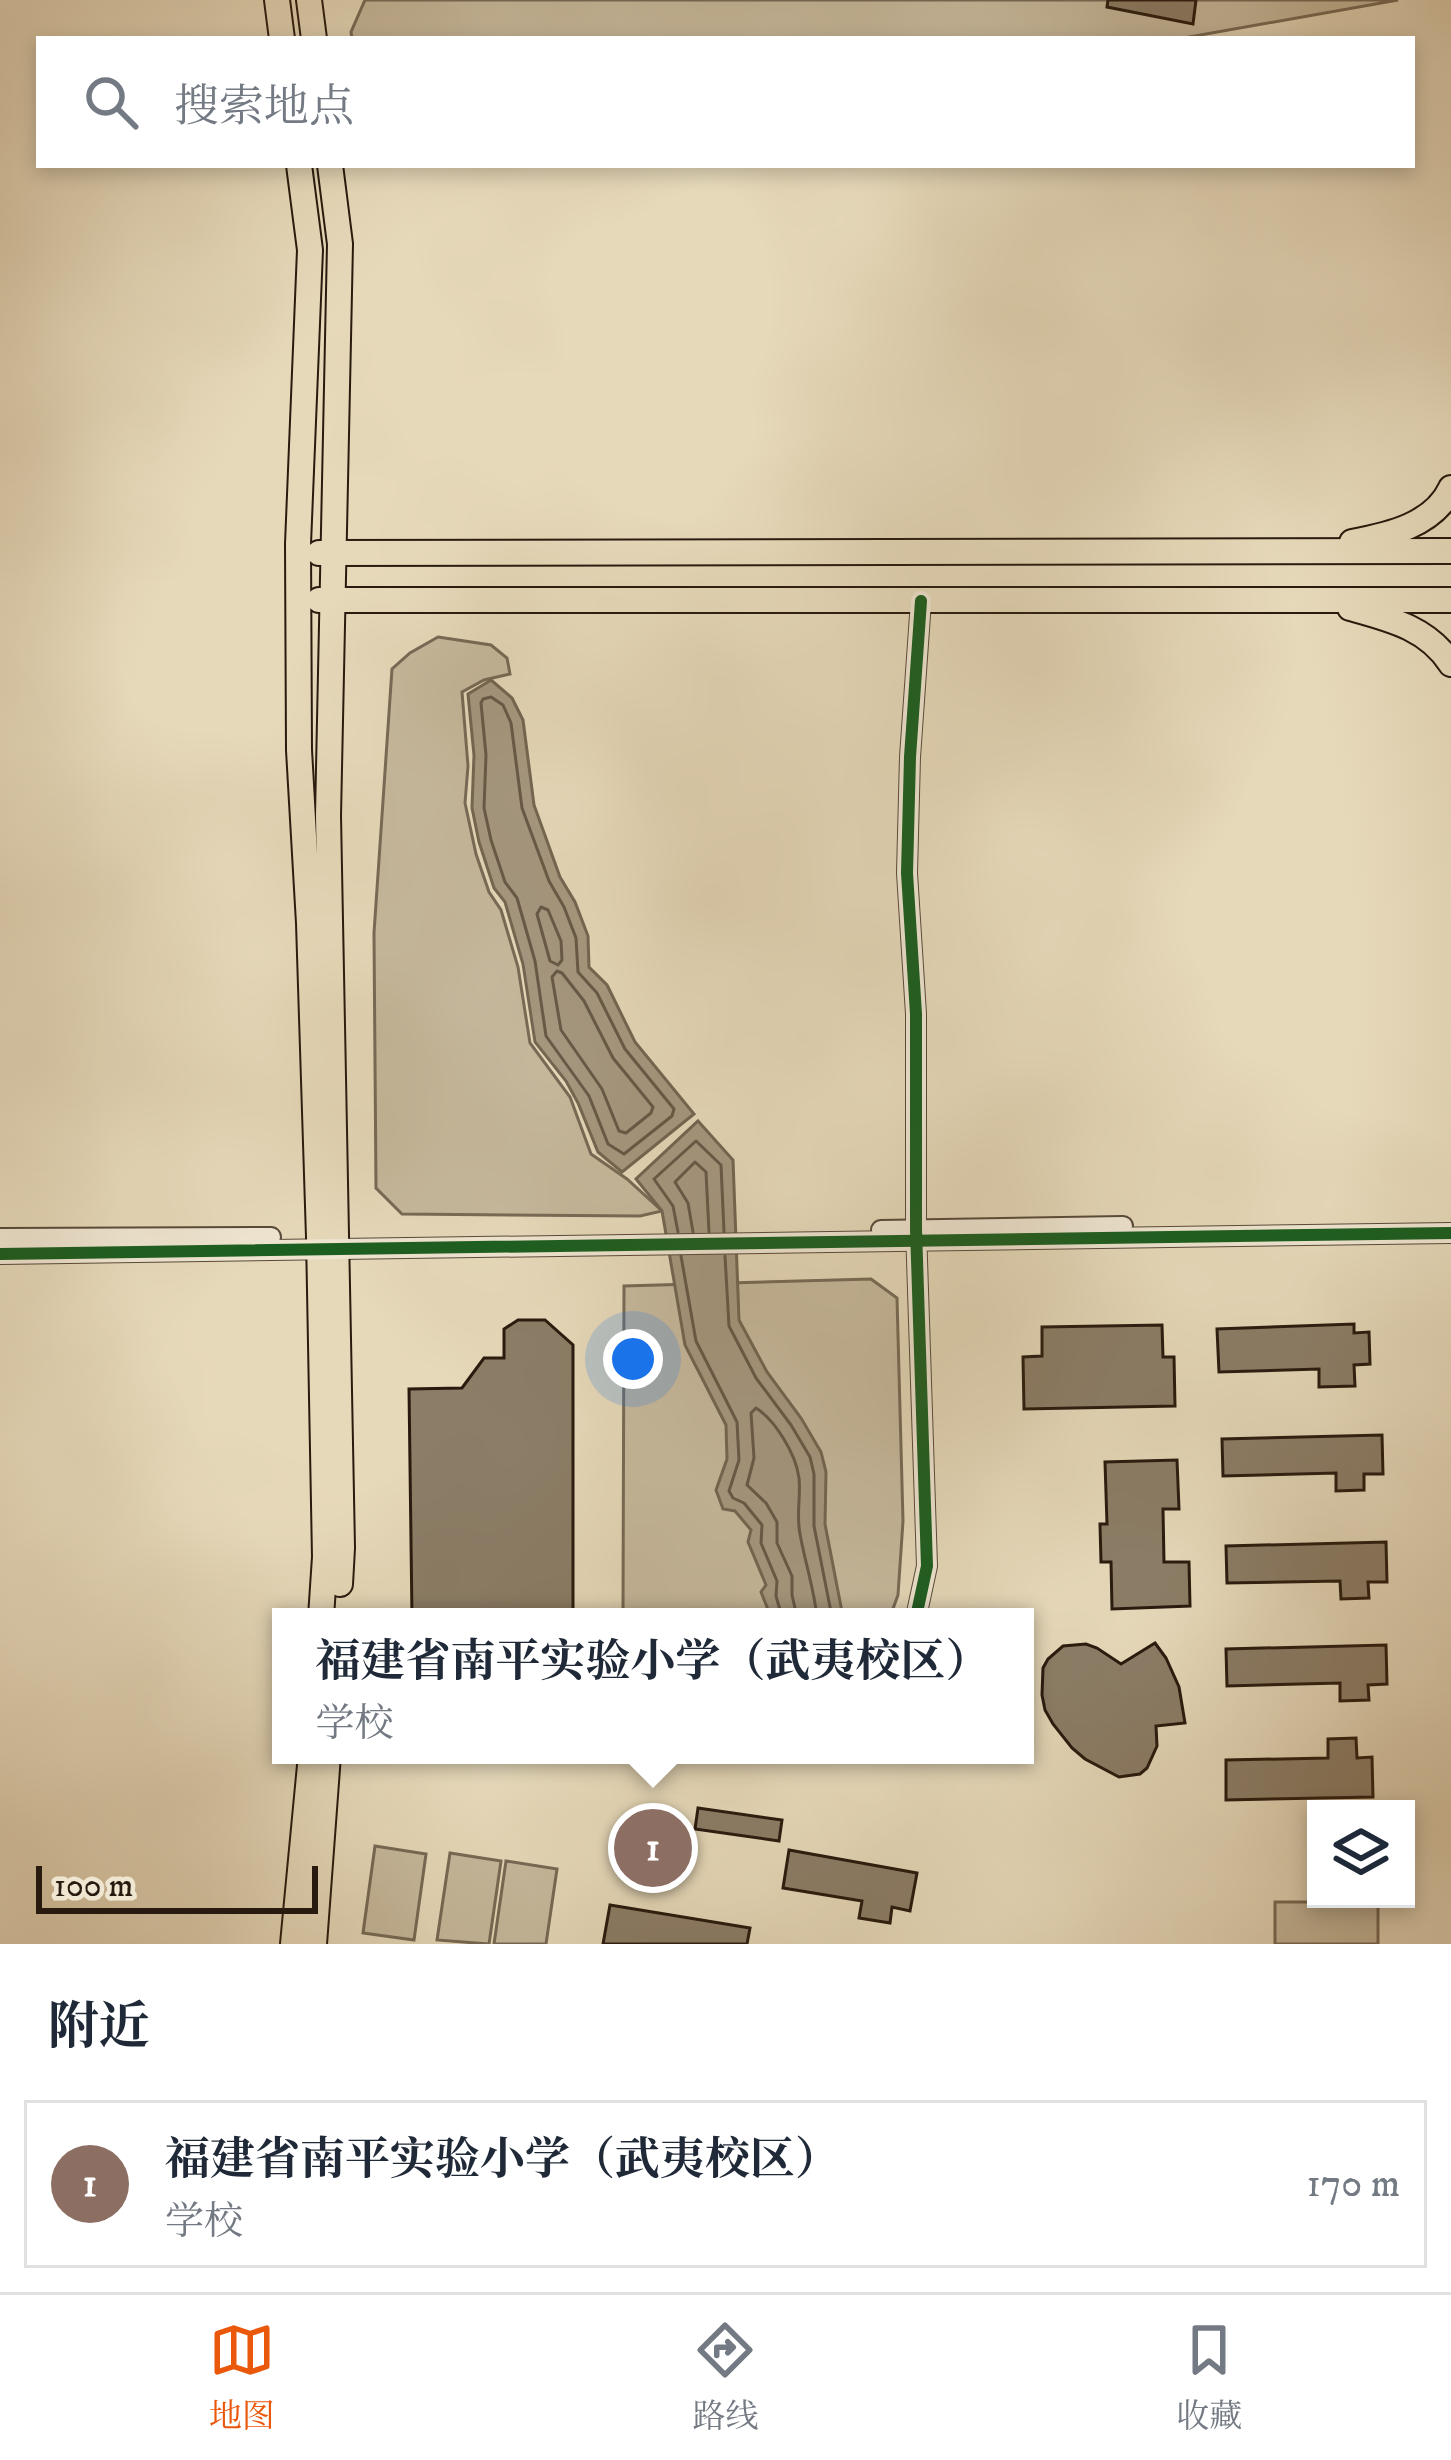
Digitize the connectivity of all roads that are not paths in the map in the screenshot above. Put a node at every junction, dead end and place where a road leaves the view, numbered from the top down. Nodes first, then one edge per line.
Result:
1 (277, 0) edge
2 (309, 0) edge
3 (282, 36) edge
4 (314, 36) edge
5 (298, 168) edge
6 (330, 168) edge
7 (1451, 488) edge
8 (1302, 551) junction
9 (1451, 551) edge
10 (334, 552) junction
11 (298, 554) junction
12 (332, 599) junction
13 (1319, 599) junction
14 (1451, 600) edge
15 (298, 601) junction
16 (921, 601) junction
17 (1451, 664) edge
18 (1451, 1221) edge
19 (1451, 1233) edge
20 (916, 1235) junction
21 (0, 1238) edge
22 (329, 1242) junction
23 (0, 1254) edge
24 (322, 1608) edge
25 (338, 1608) edge
26 (918, 1608) edge
27 (310, 1764) edge
28 (327, 1764) edge
29 (293, 1944) edge
30 (314, 1944) edge

1 - 3 main road
2 - 4 main road
5 - 11 main road
6 - 10 main road
7 - 8 main road
8 - 9 main road
8 - 10 main road
10 - 11 main road
10 - 12 main road
11 - 15 main road
12 - 15 main road
12 - 16 main road
12 - 22 main road
13 - 14 main road
13 - 16 main road
13 - 17 main road
15 - 22 main road
16 - 20 street
18 - 20 street
19 - 20 street
20 - 22 street
20 - 26 street
21 - 22 street
22 - 23 street
22 - 24 main road
22 - 25 main road
27 - 29 main road
28 - 30 main road

